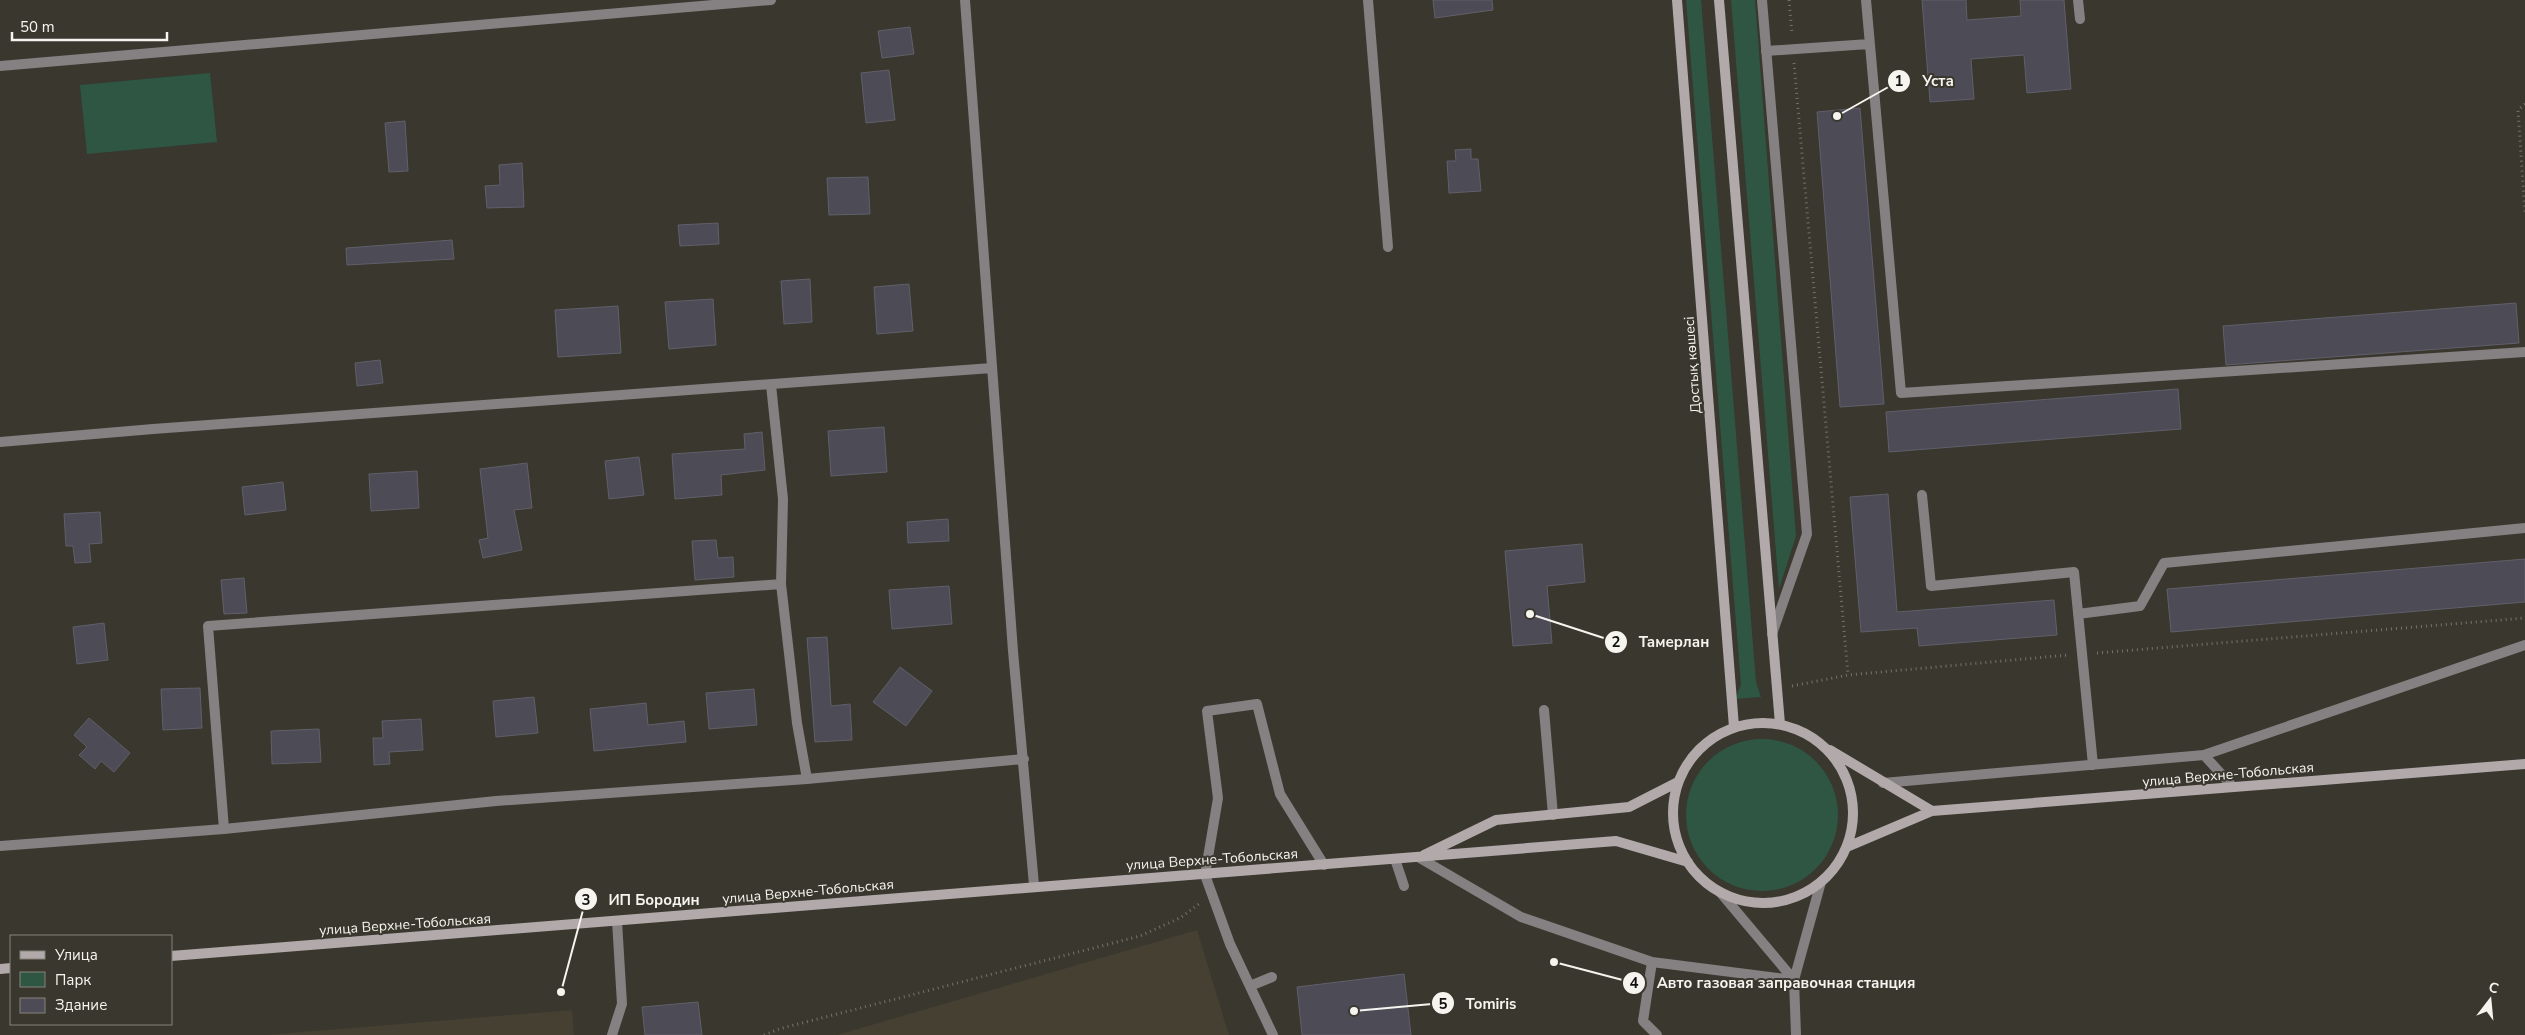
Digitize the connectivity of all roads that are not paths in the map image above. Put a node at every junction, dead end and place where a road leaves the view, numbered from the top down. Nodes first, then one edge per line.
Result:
1 (771, 0) edge
2 (964, 0) edge
3 (1368, 0) edge
4 (1678, 0) edge
5 (1719, 0) edge
6 (1762, 0) edge
7 (1866, 0) edge
8 (2078, 0) edge
9 (2080, 20) dead end
10 (1870, 44) junction
11 (1766, 52) junction
12 (0, 66) edge
13 (1388, 247) dead end
14 (2525, 352) edge
15 (992, 368) junction
16 (771, 385) junction
17 (0, 442) edge
18 (1922, 495) dead end
19 (2525, 528) edge
20 (781, 584) junction
21 (2078, 614) junction
22 (1771, 637) junction
23 (2525, 645) edge
24 (1544, 710) dead end
25 (1780, 724) junction
26 (1734, 727) junction
27 (1825, 747) junction
28 (2204, 755) junction
29 (1024, 759) junction
30 (2525, 764) edge
31 (2094, 765) junction
32 (808, 779) junction
33 (1678, 782) junction
34 (1883, 783) junction
35 (2233, 787) junction
36 (1932, 811) junction
37 (1553, 814) junction
38 (224, 829) junction
39 (0, 846) edge
40 (1847, 847) junction
41 (1418, 858) junction
42 (1394, 859) junction
43 (1688, 862) junction
44 (1324, 865) junction
45 (1205, 874) junction
46 (1821, 882) junction
47 (1034, 885) junction
48 (1404, 886) dead end
49 (1720, 892) junction
50 (617, 921) junction
51 (172, 956) edge
52 (1652, 962) junction
53 (1272, 977) dead end
54 (1794, 980) junction
55 (1250, 986) junction
56 (612, 1035) edge
57 (1274, 1035) edge
58 (1657, 1035) edge
59 (1796, 1035) edge

1 - 12 street
2 - 15 street
3 - 13 street
4 - 26 street, Достық көшесі
5 - 22 street
6 - 11 street
7 - 10 street
8 - 9 street
10 - 11 street
10 - 14 street
11 - 22 street
15 - 16 street
15 - 29 street
16 - 17 street
16 - 20 street
18 - 21 street
19 - 21 street
20 - 32 street
20 - 38 street
21 - 31 street
22 - 25 street
23 - 28 street
24 - 37 street
25 - 26 street, улица Верхне-Тобольская
25 - 27 street, улица Верхне-Тобольская
26 - 33 street, улица Верхне-Тобольская
27 - 34 street
27 - 40 street, улица Верхне-Тобольская
28 - 31 street
28 - 35 street
29 - 32 street
29 - 47 street
30 - 35 street, улица Верхне-Тобольская
31 - 34 street
32 - 38 street
33 - 37 street, улица Верхне-Тобольская
33 - 43 street, улица Верхне-Тобольская
34 - 36 street
35 - 36 street, улица Верхне-Тобольская
36 - 40 street, улица Верхне-Тобольская
37 - 41 street, улица Верхне-Тобольская
38 - 39 street
40 - 46 street, улица Верхне-Тобольская
41 - 42 street, улица Верхне-Тобольская
41 - 43 street, улица Верхне-Тобольская
41 - 52 street
42 - 44 street, улица Верхне-Тобольская
42 - 48 street
43 - 49 street, улица Верхне-Тобольская
44 - 45 street, улица Верхне-Тобольская
44 - 45 street
45 - 47 street, улица Верхне-Тобольская
45 - 55 street
46 - 49 street, улица Верхне-Тобольская
46 - 54 street
47 - 50 street, улица Верхне-Тобольская
49 - 54 street
50 - 51 street, улица Верхне-Тобольская
50 - 56 street
52 - 54 street
52 - 58 street
53 - 55 street
54 - 59 street
55 - 57 street

